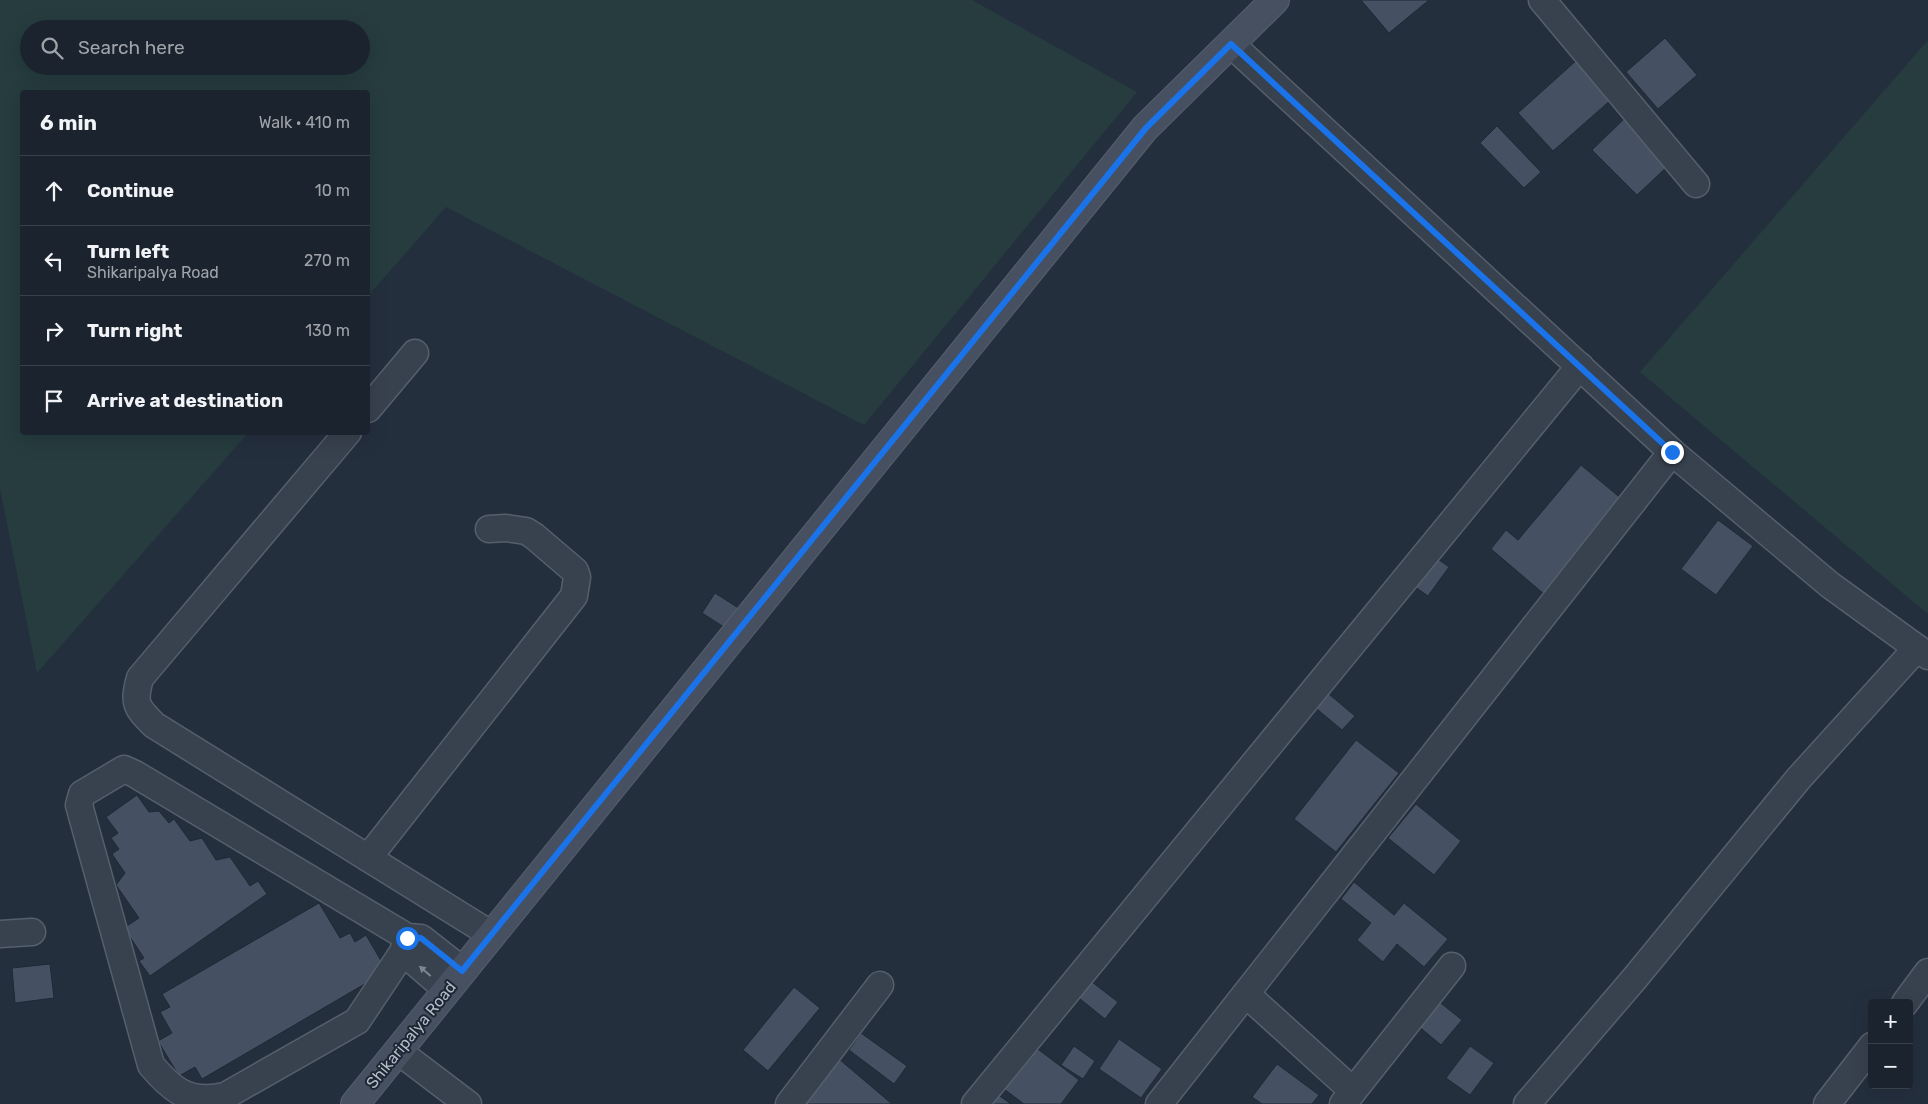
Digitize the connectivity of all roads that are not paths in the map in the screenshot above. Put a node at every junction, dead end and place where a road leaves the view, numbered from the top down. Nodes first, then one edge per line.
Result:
1 (1275, 0) edge
2 (1542, 0) edge
3 (1231, 44) junction
4 (1696, 184) dead end
5 (415, 353) dead end
6 (1580, 366) junction
7 (370, 407) edge
8 (345, 435) edge
9 (1672, 452) junction
10 (489, 529) dead end
11 (1923, 652) edge
12 (368, 858) junction
13 (32, 932) dead end
14 (0, 934) edge
15 (492, 935) junction
16 (405, 945) junction
17 (1452, 966) dead end
18 (1928, 972) edge
19 (455, 981) junction
20 (880, 985) dead end
21 (1246, 994) junction
22 (1908, 999) edge
23 (398, 1051) junction
24 (1868, 1051) edge
25 (1348, 1097) edge
26 (355, 1104) edge
27 (468, 1104) edge
28 (789, 1104) edge
29 (974, 1104) edge
30 (1159, 1104) edge
31 (1527, 1104) edge
32 (1827, 1104) edge

1 - 3 street, Shikaripalya Road
2 - 4 street
3 - 6 street
3 - 15 street, Shikaripalya Road
5 - 7 street
6 - 9 street
6 - 29 street
8 - 12 street
9 - 11 street
9 - 21 street
10 - 12 street
11 - 31 street
12 - 15 street
13 - 14 street
15 - 19 street, Shikaripalya Road
16 - 16 street
16 - 19 street
17 - 25 street
18 - 22 street
19 - 23 street, Shikaripalya Road
20 - 28 street
21 - 25 street
21 - 30 street
23 - 26 street, Shikaripalya Road
23 - 27 street
24 - 32 street

